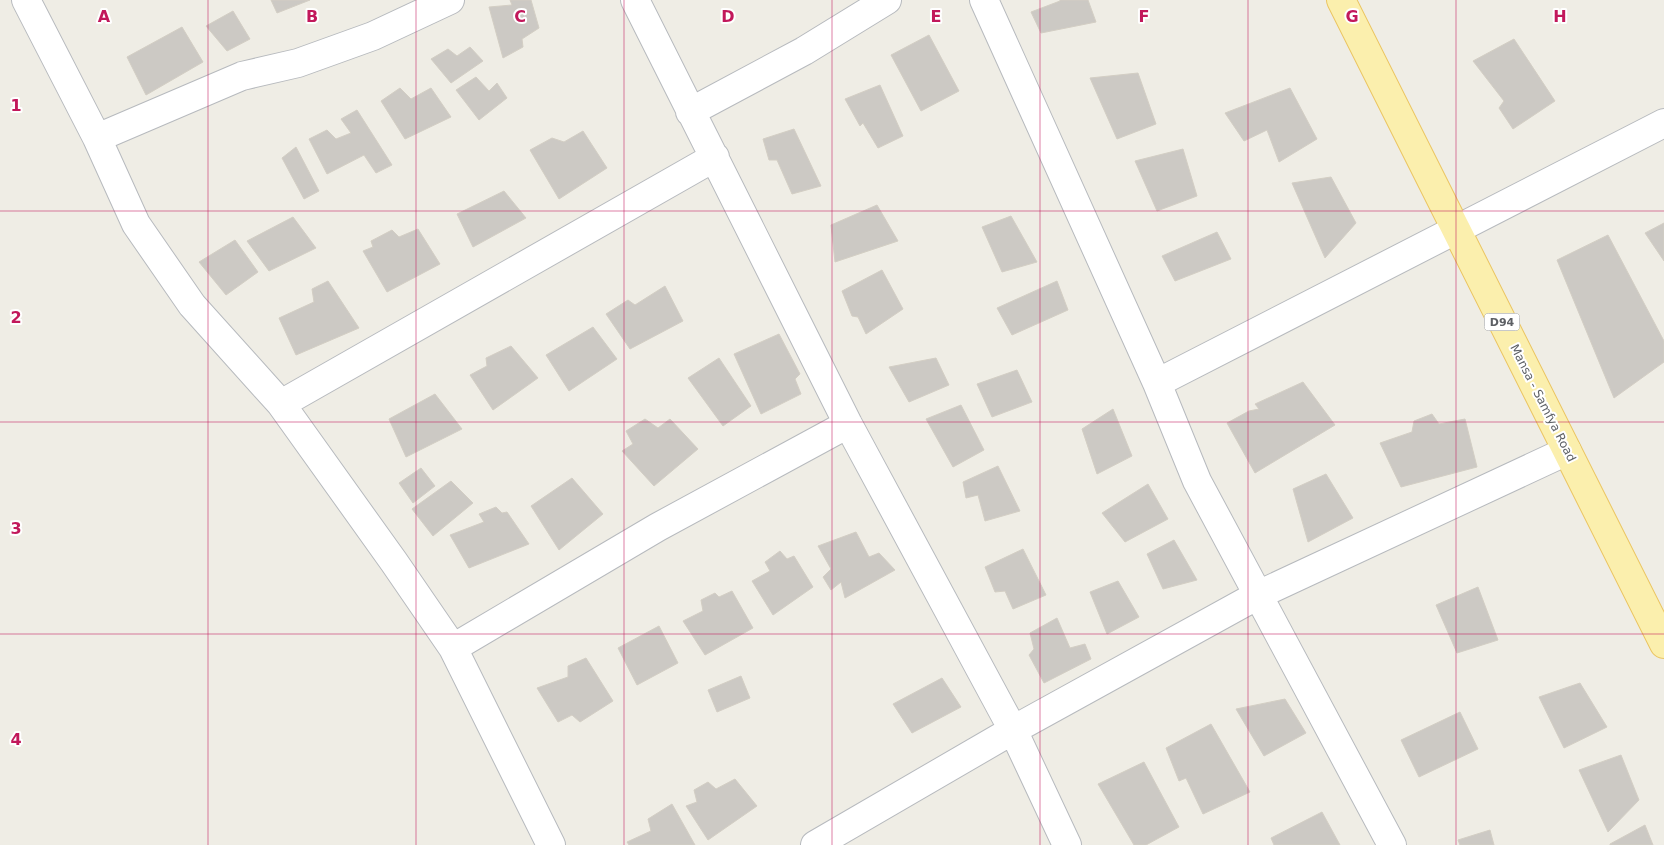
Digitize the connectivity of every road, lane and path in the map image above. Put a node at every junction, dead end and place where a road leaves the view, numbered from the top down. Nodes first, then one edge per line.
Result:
1 (26, 0) edge
2 (450, 0) edge
3 (635, 0) edge
4 (887, 0) edge
5 (984, 0) edge
6 (1341, 0) edge
7 (690, 112) junction
8 (1664, 123) edge
9 (97, 138) junction
10 (714, 157) junction
11 (1455, 230) junction
12 (1157, 383) junction
13 (280, 404) junction
14 (848, 424) junction
15 (1567, 451) junction
16 (1258, 595) junction
17 (1664, 644) edge
18 (453, 648) junction
19 (1013, 730) junction
20 (551, 845) edge
21 (815, 845) edge
22 (1067, 845) edge
23 (1392, 845) edge

1 - 9 street
2 - 9 street
3 - 7 street
4 - 7 street
5 - 12 street
6 - 11 main road, Mansa - Samfya Road / D94
7 - 10 street
8 - 11 street
9 - 13 street
10 - 13 street
10 - 14 street
11 - 12 street
11 - 15 main road, Mansa - Samfya Road / D94
12 - 16 street
13 - 18 street
14 - 18 street
14 - 19 street
15 - 16 street
15 - 17 main road, Mansa - Samfya Road / D94
16 - 19 street
16 - 23 street
18 - 20 street
19 - 21 street
19 - 22 street

